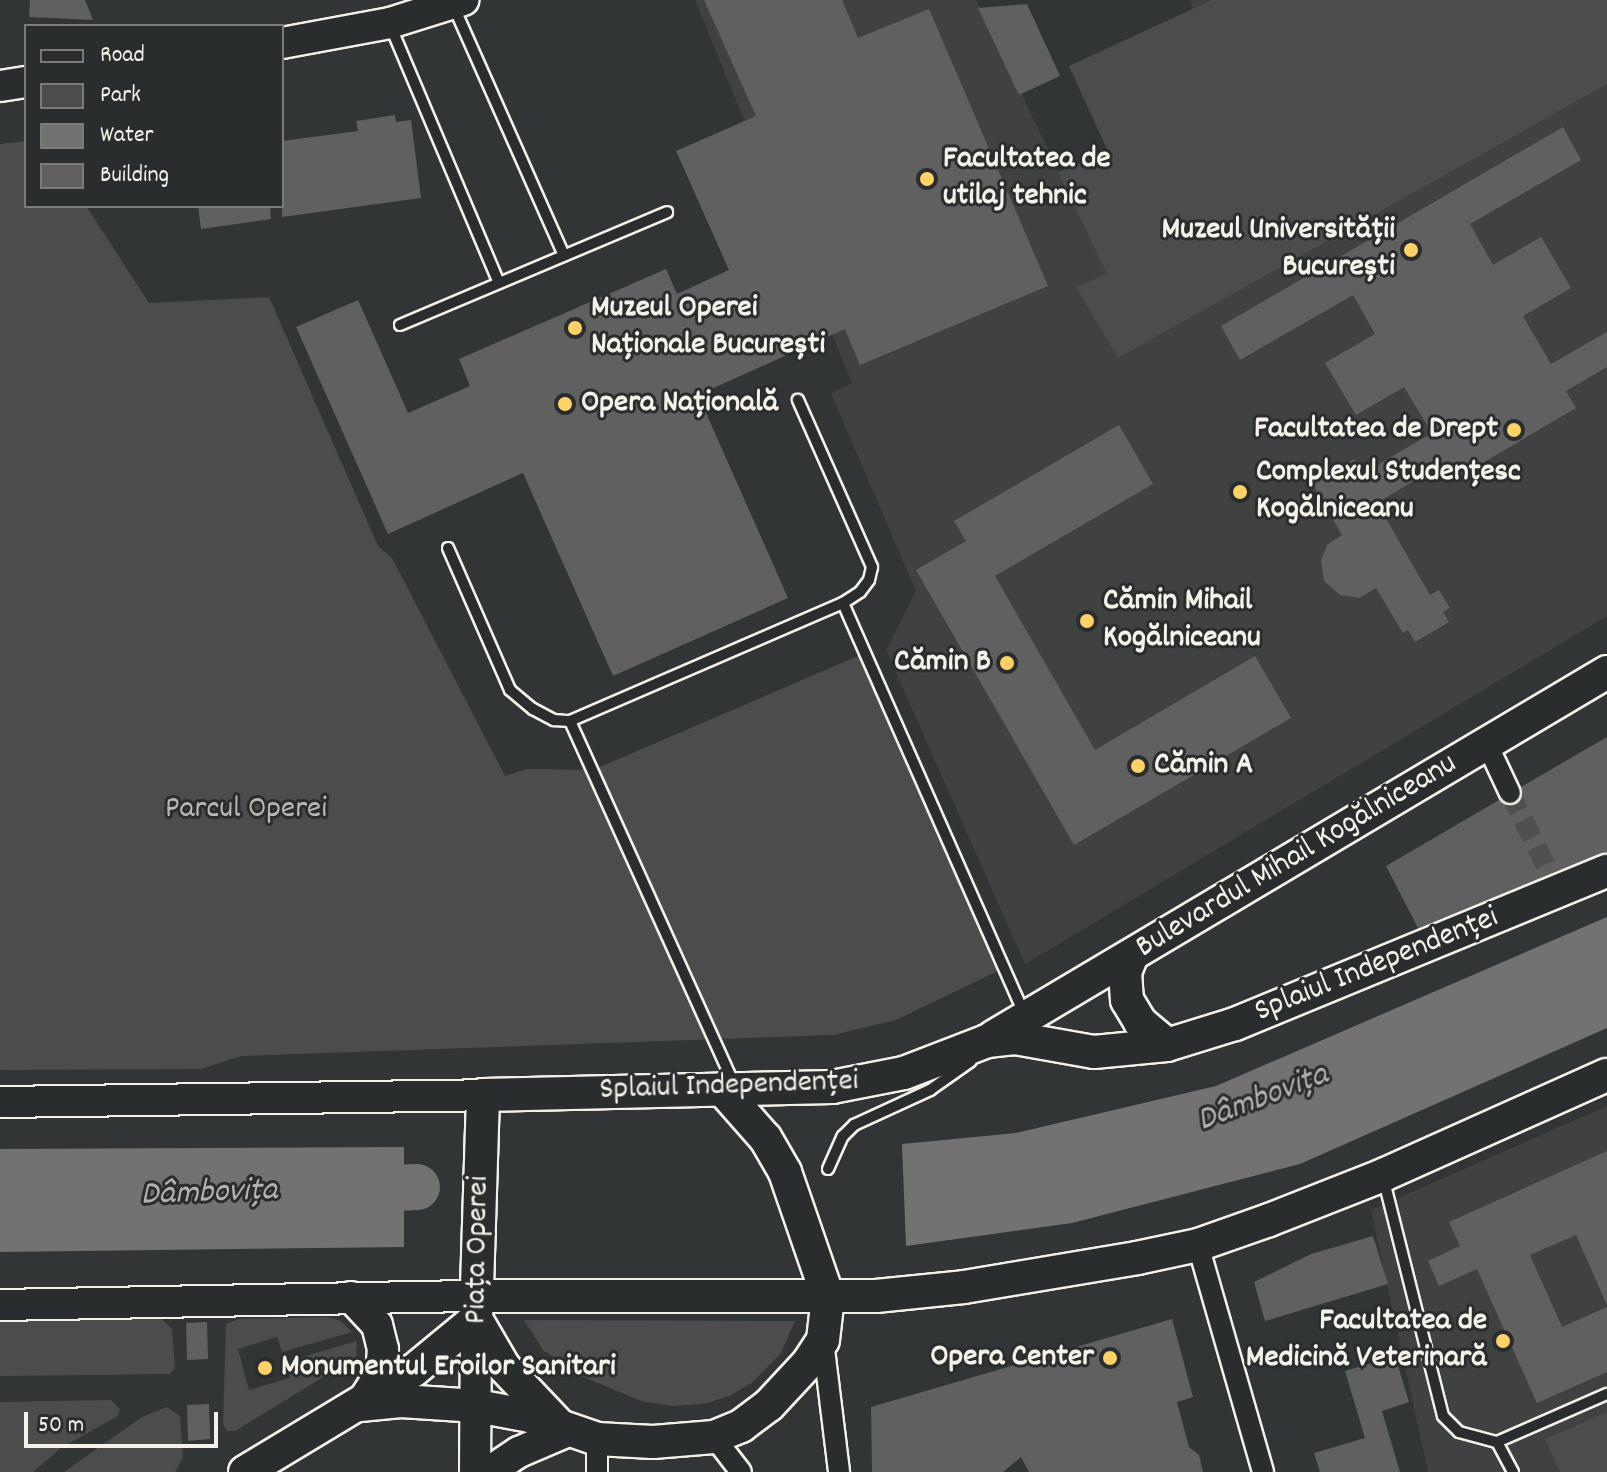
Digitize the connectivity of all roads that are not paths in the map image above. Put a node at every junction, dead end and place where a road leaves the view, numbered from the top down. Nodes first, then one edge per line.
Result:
1 (458, 2) edge
2 (390, 23) junction
3 (284, 43) edge
4 (667, 212) dead end
5 (564, 256) junction
6 (499, 283) junction
7 (400, 325) dead end
8 (798, 400) dead end
9 (448, 548) dead end
10 (843, 603) junction
11 (1607, 672) edge
12 (570, 721) junction
13 (1487, 744) junction
14 (1510, 793) tunnel mouth
15 (1607, 871) edge
16 (1132, 955) junction
17 (1027, 1018) junction
18 (987, 1041) junction
19 (1167, 1045) junction
20 (1607, 1075) edge
21 (729, 1089) junction
22 (483, 1095) junction
23 (0, 1102) edge
24 (828, 1169) dead end
25 (1383, 1175) junction
26 (1198, 1245) junction
27 (894, 1294) junction
28 (351, 1297) junction
29 (828, 1297) junction
30 (0, 1305) edge
31 (477, 1307) junction
32 (823, 1340) junction
33 (1607, 1394) edge
34 (360, 1405) junction
35 (477, 1406) junction
36 (575, 1431) junction
37 (714, 1437) junction
38 (1497, 1442) junction
39 (245, 1472) edge
40 (475, 1472) edge
41 (489, 1472) edge
42 (597, 1472) edge
43 (741, 1472) edge
44 (839, 1472) edge
45 (1263, 1472) edge
46 (1513, 1472) edge

1 - 2 main road
1 - 5 lane
2 - 3 main road
2 - 6 lane
4 - 5 lane
5 - 6 lane
6 - 7 lane
8 - 10 lane
9 - 12 lane
10 - 12 lane
10 - 17 lane
11 - 13 main road, Bulevardul Mihail Kogălniceanu
12 - 21 lane
13 - 14 street
13 - 16 main road, Bulevardul Mihail Kogălniceanu
15 - 19 main road, Splaiul Independenței
16 - 17 main road, Bulevardul Mihail Kogălniceanu
16 - 19 main road
17 - 18 main road, Bulevardul Mihail Kogălniceanu
18 - 19 main road, Splaiul Independenței
18 - 21 main road, Splaiul Independenței
18 - 24 lane
20 - 25 main road
21 - 22 main road, Splaiul Independenței
21 - 29 main road
22 - 23 main road, Splaiul Independenței
22 - 31 main road, Piața Operei
25 - 26 main road
25 - 38 lane
26 - 27 main road
26 - 45 street
27 - 29 main road
27 - 32 main road
28 - 30 main road
28 - 31 main road
28 - 34 main road
29 - 31 main road
29 - 32 main road
31 - 34 main road
31 - 35 main road, Piața Operei
31 - 36 main road
32 - 37 main road
32 - 44 street
33 - 38 lane
34 - 35 main road
34 - 39 main road
35 - 36 main road
35 - 40 main road, Piața Operei
36 - 37 main road
36 - 41 main road
36 - 42 street
37 - 43 street
38 - 46 lane

